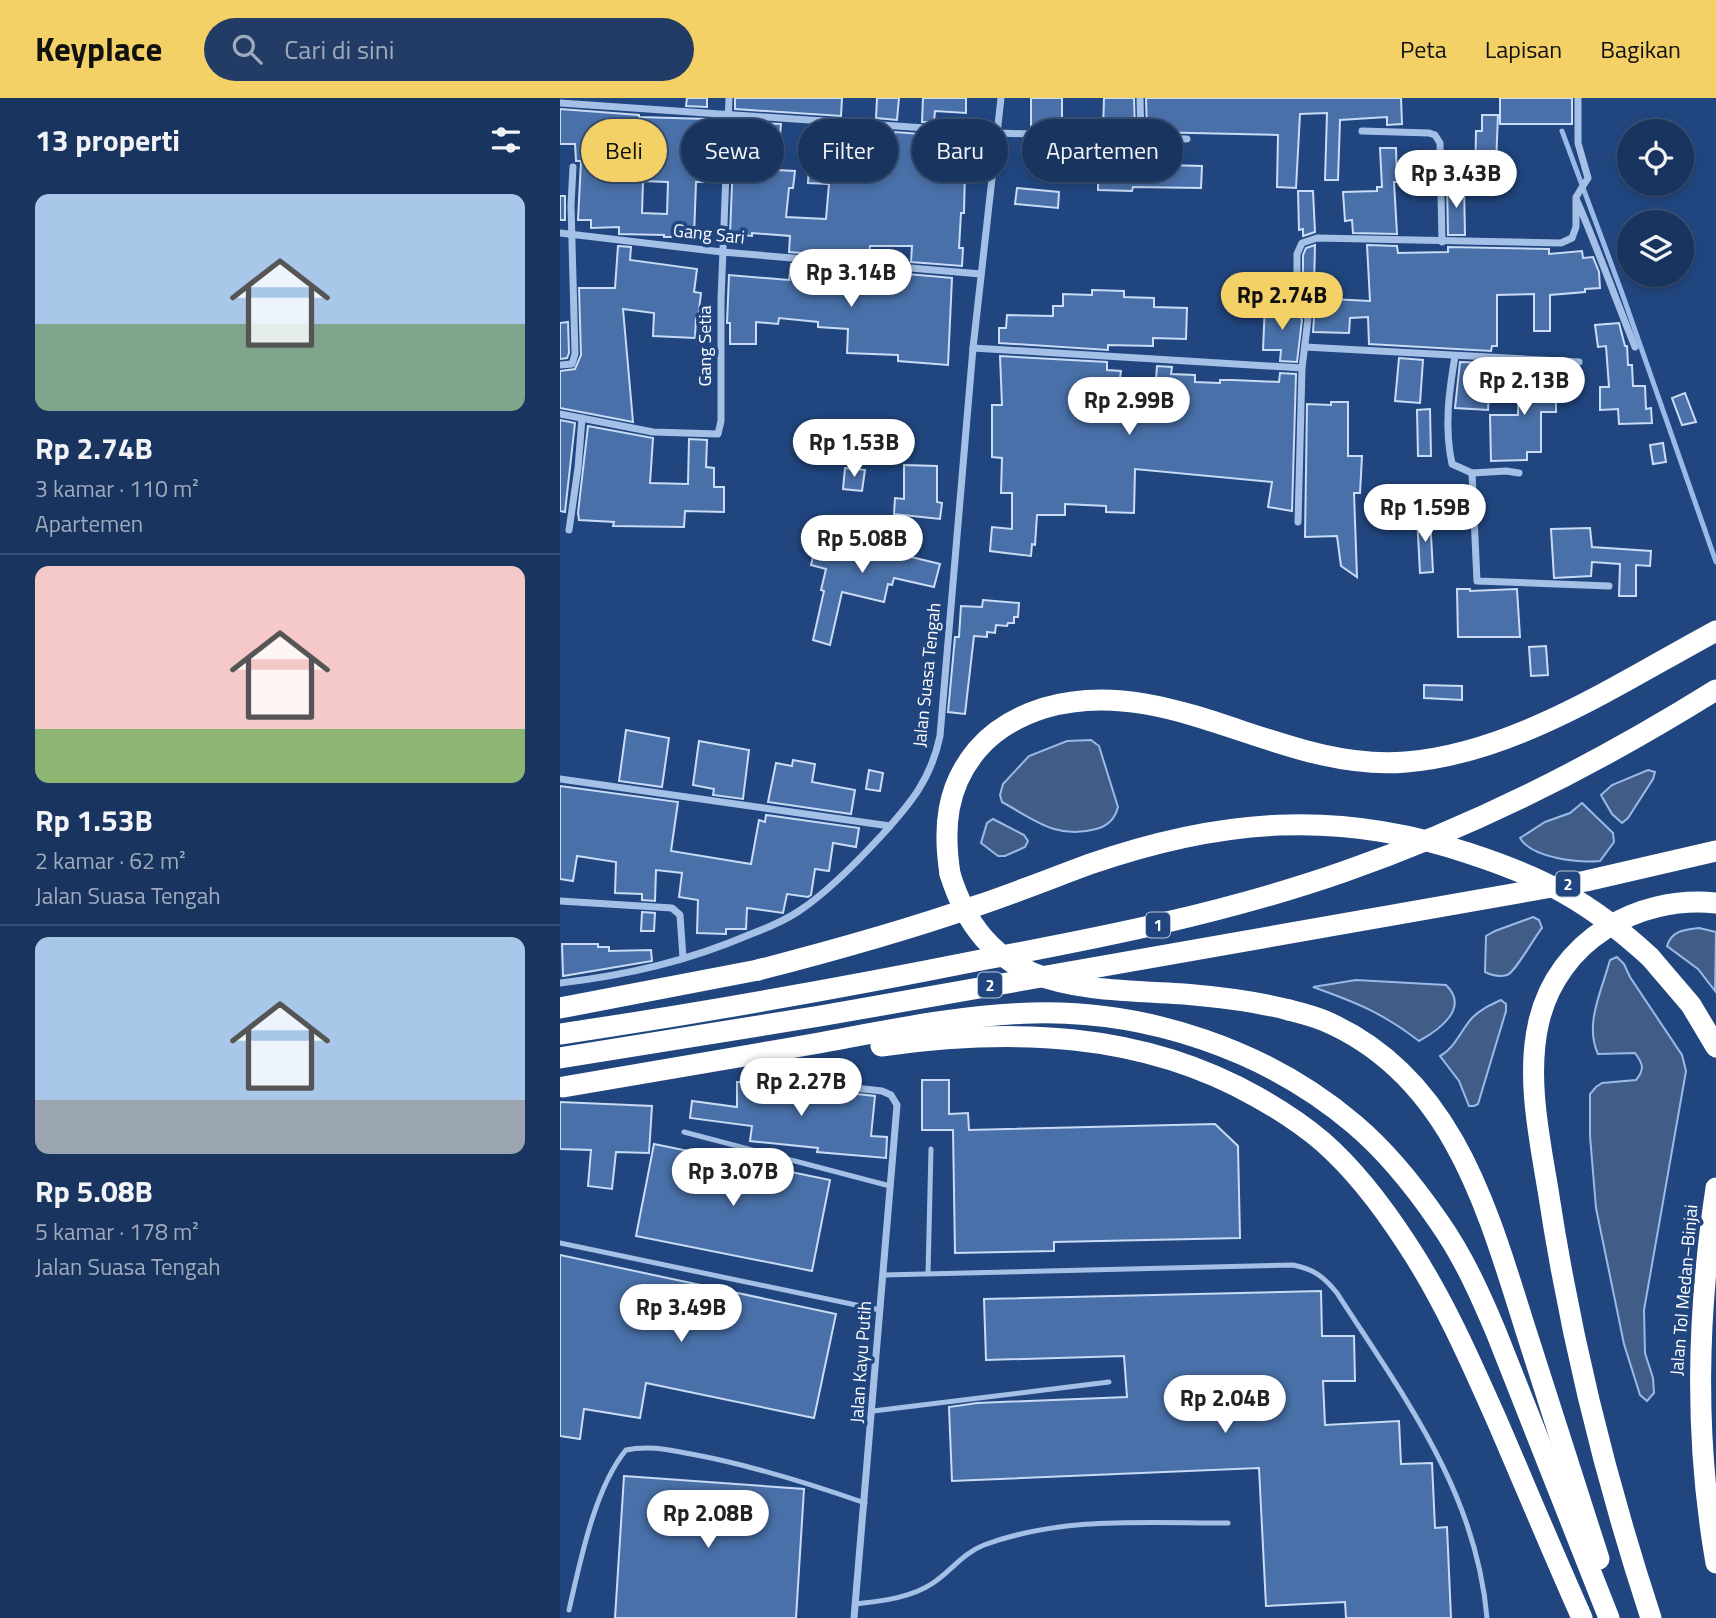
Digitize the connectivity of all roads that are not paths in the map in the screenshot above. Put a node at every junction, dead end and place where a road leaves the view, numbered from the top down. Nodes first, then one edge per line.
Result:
1 (621, 98) edge
2 (729, 98) edge
3 (1001, 98) edge
4 (1140, 98) edge
5 (1578, 98) edge
6 (560, 103) edge
7 (621, 107) junction
8 (729, 114) junction
9 (999, 119) edge
10 (1141, 119) edge
11 (912, 127) edge
12 (1362, 131) dead end
13 (1183, 139) edge
14 (1187, 139) dead end
15 (573, 167) dead end
16 (992, 182) edge
17 (1577, 195) junction
18 (560, 233) edge
19 (572, 234) junction
20 (1442, 242) junction
21 (722, 252) junction
22 (981, 275) junction
23 (1305, 347) junction
24 (1635, 347) dead end
25 (973, 348) junction
26 (1455, 355) junction
27 (1579, 362) dead end
28 (560, 365) edge
29 (1302, 368) junction
30 (560, 414) edge
31 (582, 418) junction
32 (1472, 473) junction
33 (1519, 473) dead end
34 (1298, 522) dead end
35 (569, 530) dead end
36 (1609, 586) dead end
37 (1716, 631) edge
38 (1716, 690) edge
39 (560, 779) edge
40 (890, 826) junction
41 (1716, 851) edge
42 (560, 901) edge
43 (1716, 903) edge
44 (683, 958) junction
45 (560, 983) edge
46 (560, 1008) edge
47 (560, 1034) edge
48 (1716, 1047) edge
49 (560, 1058) edge
50 (773, 1079) dead end
51 (562, 1087) edge
52 (684, 1132) dead end
53 (932, 1149) dead end
54 (890, 1186) junction
55 (1716, 1188) edge
56 (560, 1243) edge
57 (928, 1274) junction
58 (883, 1275) junction
59 (880, 1310) junction
60 (1110, 1382) dead end
61 (873, 1411) junction
62 (865, 1503) junction
63 (1228, 1522) dead end
64 (1716, 1563) edge
65 (856, 1604) junction
66 (569, 1609) dead end
67 (1581, 1617) edge
68 (854, 1618) edge
69 (1487, 1618) edge
70 (1609, 1618) edge
71 (1619, 1618) edge
72 (1651, 1618) edge

1 - 7 street
2 - 8 street, Gang Setia
3 - 9 street, Jalan Suasa Tengah
4 - 10 street
5 - 17 street
6 - 7 street
7 - 8 street
8 - 11 street
8 - 21 street, Gang Setia
12 - 20 street
13 - 14 street
15 - 19 street
16 - 22 street, Jalan Suasa Tengah
17 - 20 street
17 - 24 street
18 - 19 street, Gang Sari
19 - 21 street, Gang Sari
19 - 28 street
20 - 23 street
21 - 22 street, Gang Sari
21 - 31 street, Gang Setia
22 - 25 street, Jalan Suasa Tengah
23 - 26 street
23 - 29 street
25 - 29 street
25 - 40 street, Jalan Suasa Tengah
26 - 27 street
26 - 32 street
29 - 34 street
30 - 31 street, Gang Setia
31 - 35 street
32 - 33 street
32 - 36 street
37 - 71 highway, bridge
38 - 47 highway, 1
39 - 40 street
40 - 44 street, Jalan Suasa Tengah
41 - 49 highway, 2
42 - 44 street
43 - 72 highway
44 - 45 street, Jalan Suasa Tengah
46 - 48 highway, bridge
50 - 54 street, Jalan Kayu Putih
51 - 67 highway
51 - 70 highway
52 - 54 lane
53 - 57 lane
54 - 58 street, Jalan Kayu Putih
55 - 64 highway, Jalan Tol Medan–Binjai
56 - 59 lane
57 - 58 lane
57 - 69 lane
58 - 59 street, Jalan Kayu Putih
59 - 61 street, Jalan Kayu Putih
60 - 61 lane
61 - 62 street, Jalan Kayu Putih
62 - 65 street, Jalan Kayu Putih
62 - 66 lane
63 - 65 lane
65 - 68 street, Jalan Kayu Putih

